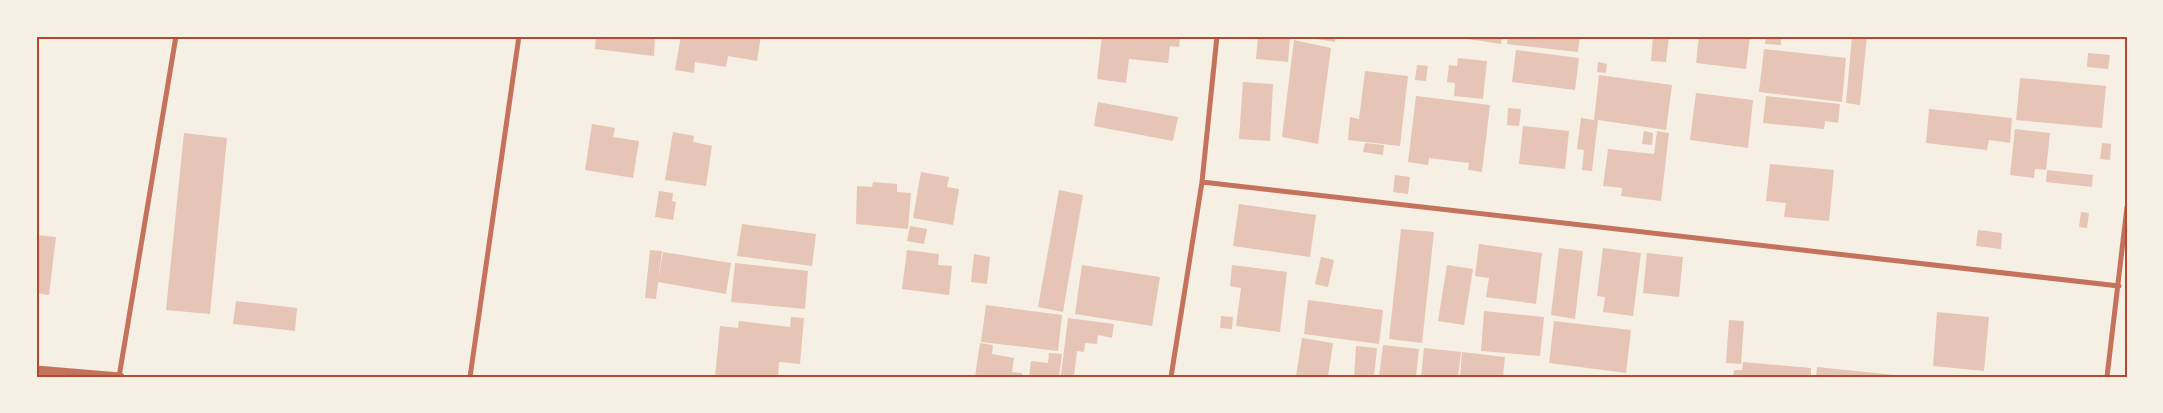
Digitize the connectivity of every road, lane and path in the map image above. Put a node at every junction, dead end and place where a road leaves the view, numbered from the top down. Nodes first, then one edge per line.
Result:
1 (176, 36) edge
2 (519, 36) edge
3 (1217, 36) edge
4 (1202, 182) junction
5 (2127, 207) edge
6 (2119, 286) junction
7 (36, 370) edge
8 (120, 377) edge
9 (470, 377) edge
10 (1172, 377) edge
11 (2107, 377) edge

1 - 8 street
2 - 9 street
3 - 4 street
4 - 6 street
4 - 10 street
5 - 6 street
6 - 11 street
7 - 8 street

